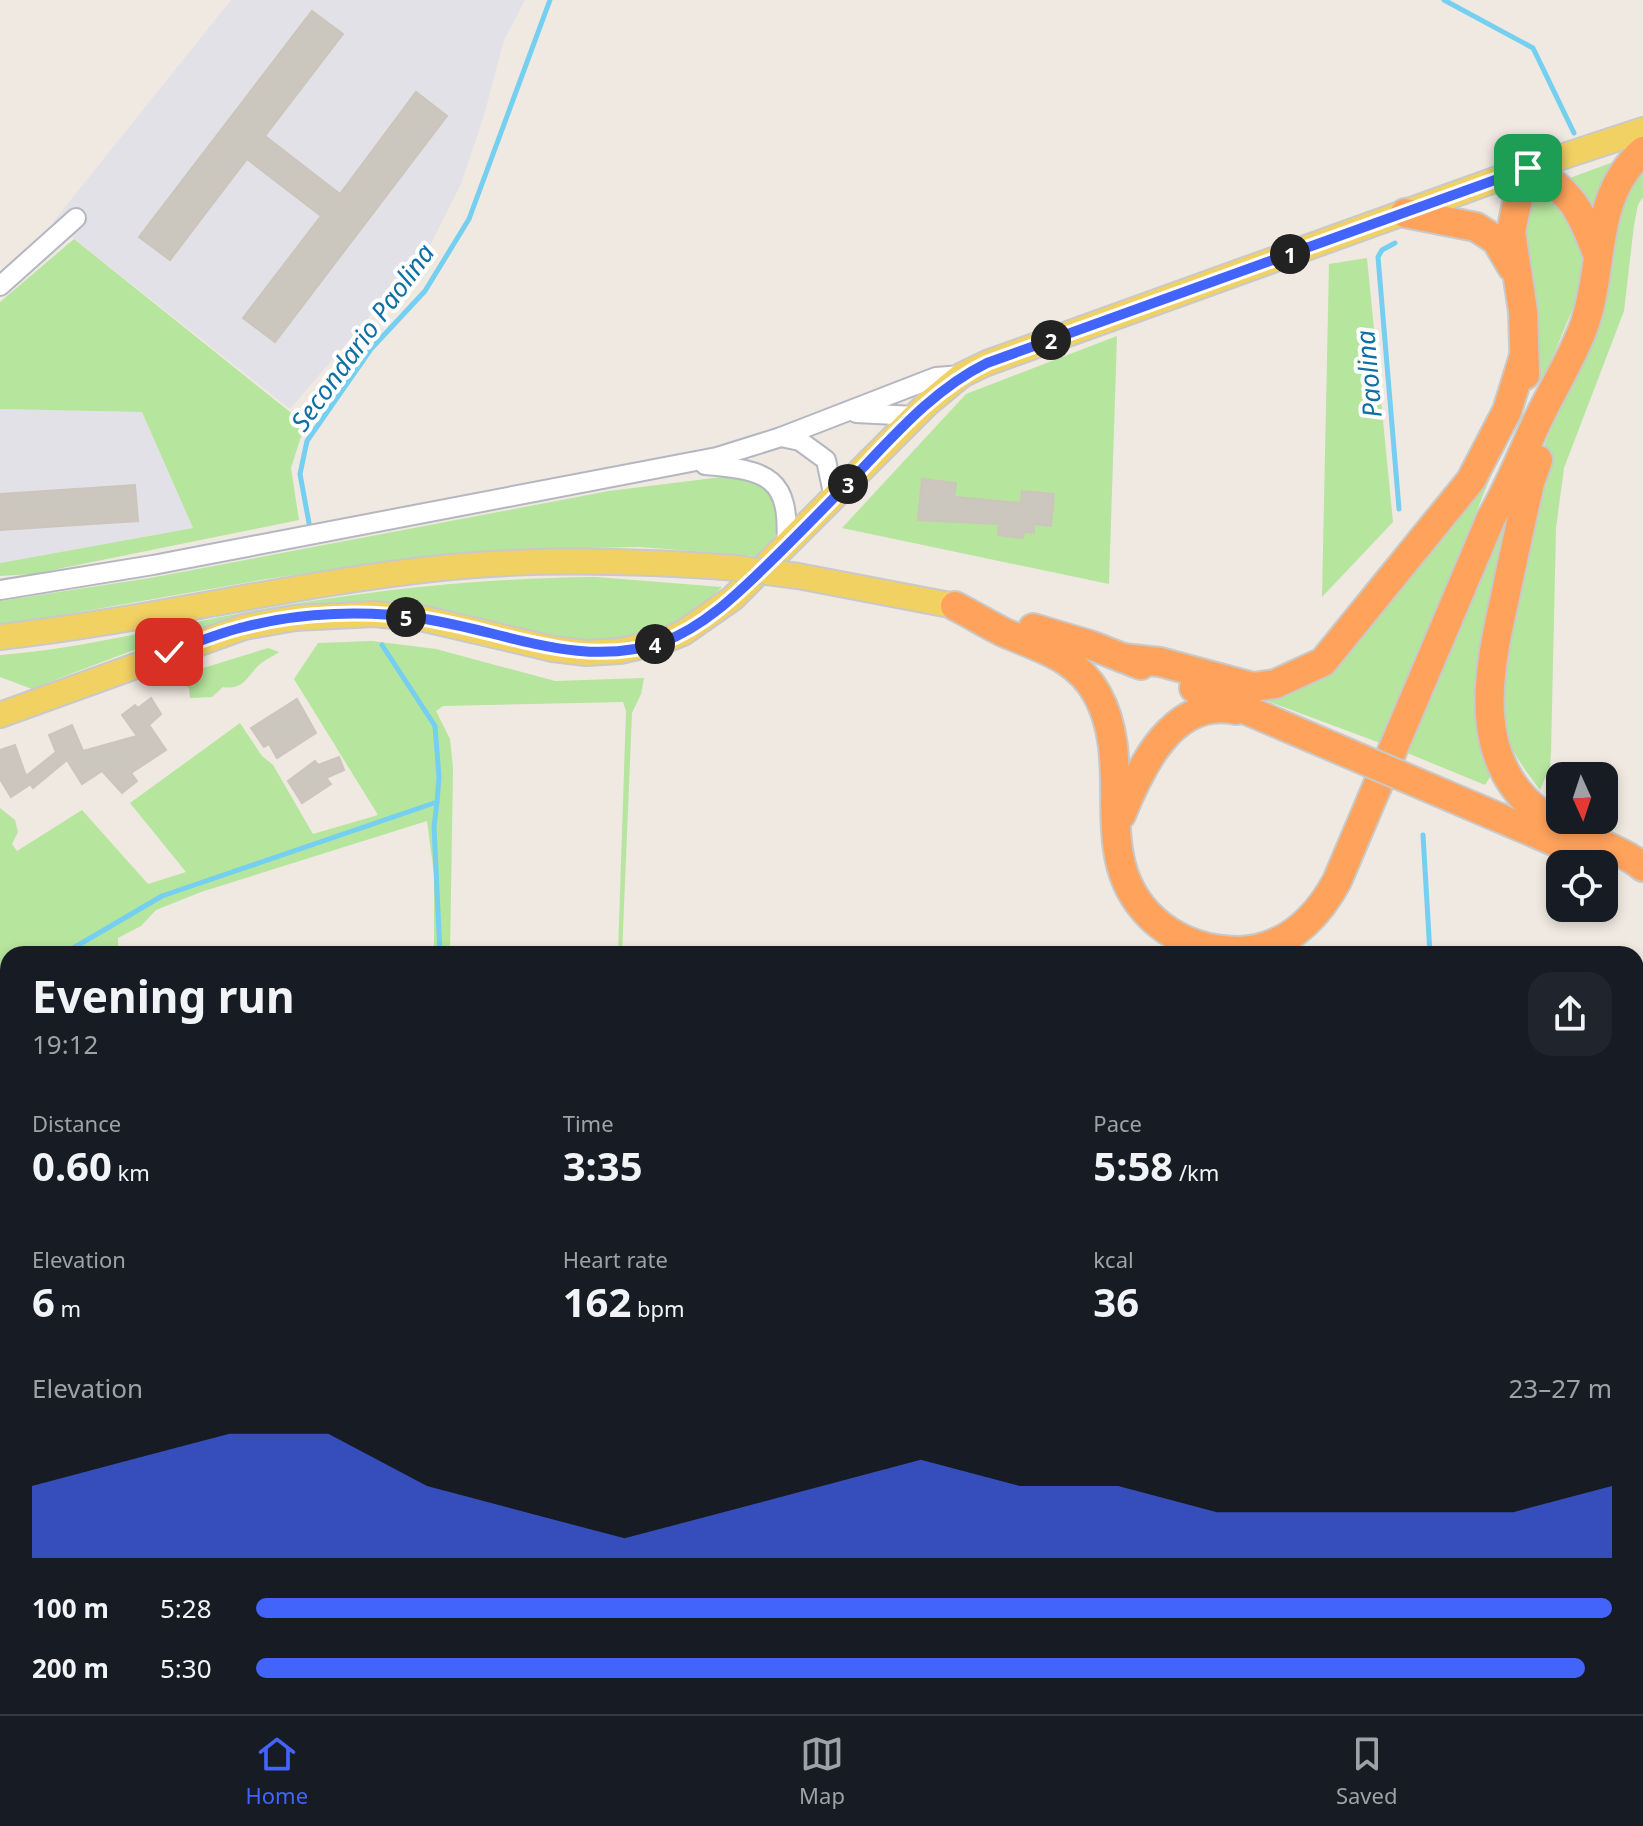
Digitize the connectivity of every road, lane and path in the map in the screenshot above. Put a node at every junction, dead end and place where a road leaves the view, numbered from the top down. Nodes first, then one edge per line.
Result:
1 (1643, 130) edge
2 (1643, 151) edge
3 (1528, 168) junction
4 (1405, 213) junction
5 (76, 218) dead end
6 (1597, 256) junction
7 (1515, 270) junction
8 (0, 286) edge
9 (1524, 356) junction
10 (1569, 361) junction
11 (962, 375) junction
12 (842, 414) junction
13 (915, 416) junction
14 (781, 437) junction
15 (686, 463) junction
16 (834, 498) junction
17 (1491, 518) junction
18 (786, 546) junction
19 (0, 590) edge
20 (955, 606) junction
21 (0, 637) edge
22 (1123, 658) junction
23 (0, 715) edge
24 (1260, 716) junction
25 (1116, 826) junction
26 (1643, 867) edge
27 (1643, 880) edge
28 (1198, 946) edge
29 (1268, 946) edge

1 - 3 main road
2 - 6 highway
3 - 4 main road
3 - 6 highway
3 - 7 highway
4 - 7 highway
4 - 11 main road
5 - 8 street
6 - 10 highway
7 - 9 highway
9 - 17 highway
9 - 22 highway
10 - 17 highway
10 - 26 highway
11 - 12 street
11 - 13 main road
12 - 13 street
12 - 14 street
13 - 16 main road
14 - 15 street
14 - 16 street
15 - 18 street
15 - 19 street
16 - 18 main road
17 - 29 highway
18 - 23 main road
20 - 21 main road, bridge
20 - 22 highway
20 - 25 highway
22 - 24 highway
24 - 25 highway
24 - 27 highway, bridge
25 - 28 highway

